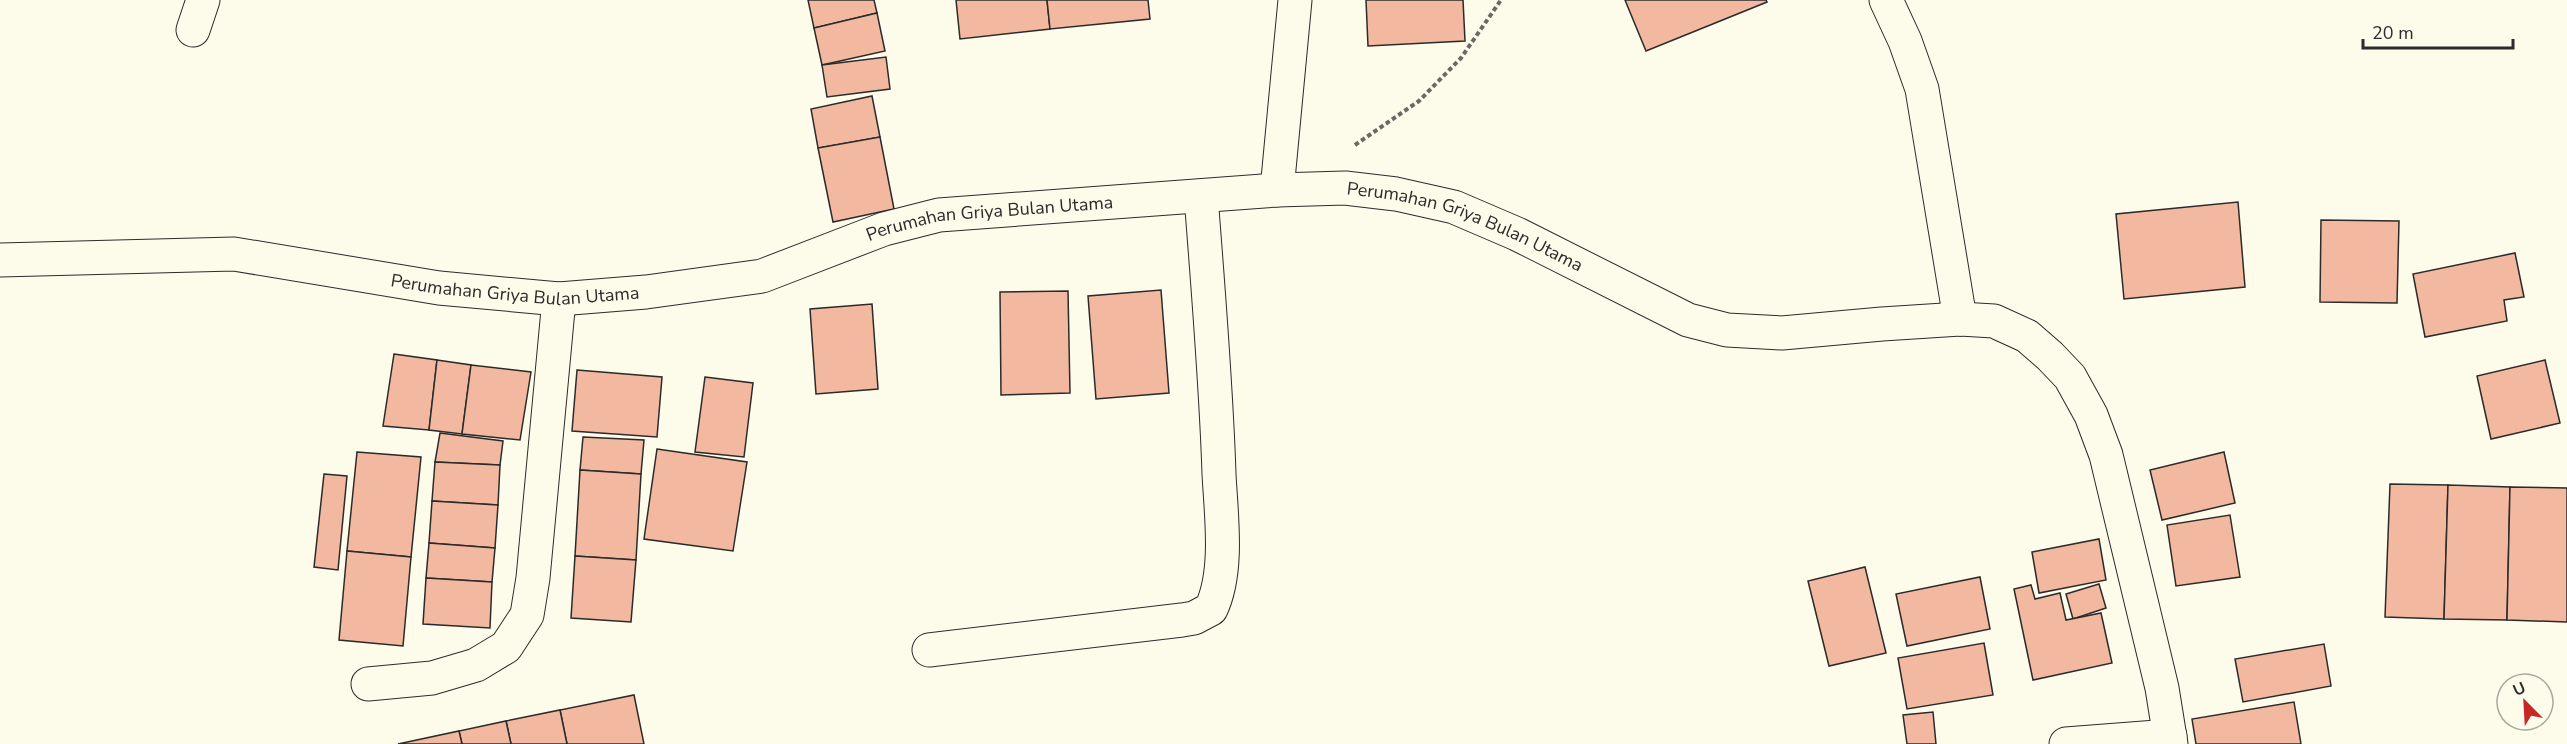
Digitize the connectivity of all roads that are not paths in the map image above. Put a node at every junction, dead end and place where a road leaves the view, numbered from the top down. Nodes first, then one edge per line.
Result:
1 (1295, 0) edge
2 (1886, 0) edge
3 (1287, 190) junction
4 (1201, 196) junction
5 (0, 261) edge
6 (559, 298) junction
7 (1959, 319) junction
8 (929, 650) dead end
9 (368, 684) dead end
10 (2170, 740) edge
11 (2066, 744) edge

1 - 3 street
2 - 7 street
3 - 4 street, Perumahan Griya Bulan Utama
3 - 7 street, Perumahan Griya Bulan Utama
4 - 6 street, Perumahan Griya Bulan Utama
4 - 8 street
5 - 6 street, Perumahan Griya Bulan Utama
6 - 9 street
7 - 10 street, Perumahan Griya Bulan Utama
10 - 11 street

